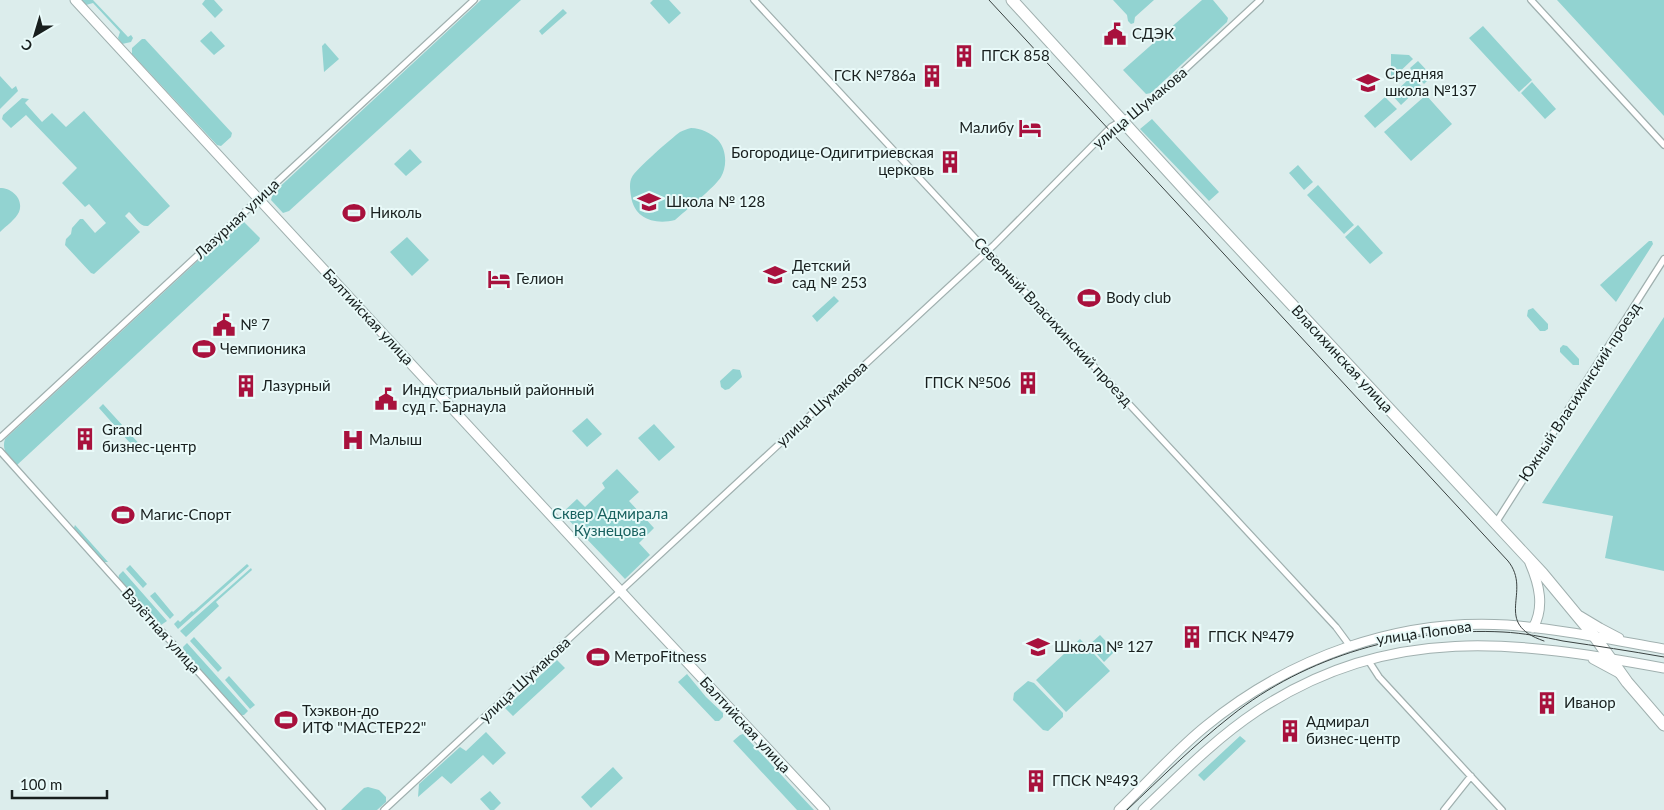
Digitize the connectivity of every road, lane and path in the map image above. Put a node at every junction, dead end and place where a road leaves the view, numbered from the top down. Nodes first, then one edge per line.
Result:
1 (75, 0) edge
2 (474, 0) edge
3 (754, 0) edge
4 (1012, 0) edge
5 (1260, 0) edge
6 (1531, 0) edge
7 (1122, 121) junction
8 (1664, 145) edge
9 (258, 199) junction
10 (987, 251) junction
11 (1664, 259) edge
12 (0, 438) edge
13 (0, 451) edge
14 (1495, 524) junction
15 (1528, 558) junction
16 (620, 591) junction
17 (1577, 613) junction
18 (1532, 628) junction
19 (1595, 637) junction
20 (1635, 644) junction
21 (1350, 646) junction
22 (1664, 649) edge
23 (1571, 653) junction
24 (1610, 658) junction
25 (1368, 660) junction
26 (1664, 668) edge
27 (1620, 673) junction
28 (1664, 725) edge
29 (1471, 776) junction
30 (322, 810) edge
31 (384, 810) edge
32 (825, 810) edge
33 (1119, 810) edge
34 (1143, 810) edge
35 (1444, 810) edge
36 (1502, 810) edge

1 - 9 main road, Балтийская улица
2 - 9 street, Лазурная улица
3 - 10 street, Северный Власихинский проезд
4 - 7 highway, Власихинская улица
5 - 7 street, улица Шумакова
6 - 8 street
7 - 10 street, улица Шумакова
7 - 14 highway, Власихинская улица
9 - 12 street, Лазурная улица
9 - 16 main road, Балтийская улица
10 - 16 street, улица Шумакова
10 - 21 street, Северный Власихинский проезд
11 - 14 street, Южный Власихинский проезд
13 - 30 street, Взлётная улица
14 - 15 highway, Власихинская улица
15 - 17 highway, Власихинская улица
15 - 18 main road
16 - 31 street, улица Шумакова
16 - 32 main road, Балтийская улица
17 - 19 highway, Власихинская улица
17 - 20 main road
18 - 19 main road, улица Попова
18 - 21 main road, улица Попова
19 - 20 main road, улица Попова
19 - 24 highway, Власихинская улица
20 - 22 main road, улица Попова
21 - 33 main road, улица Попова
23 - 24 main road, улица Попова
23 - 25 main road, улица Попова
23 - 27 main road
24 - 26 main road, улица Попова
24 - 27 highway, Власихинская улица
25 - 29 street
25 - 34 main road, улица Попова
27 - 28 highway, Власихинская улица
29 - 35 street
29 - 36 street

